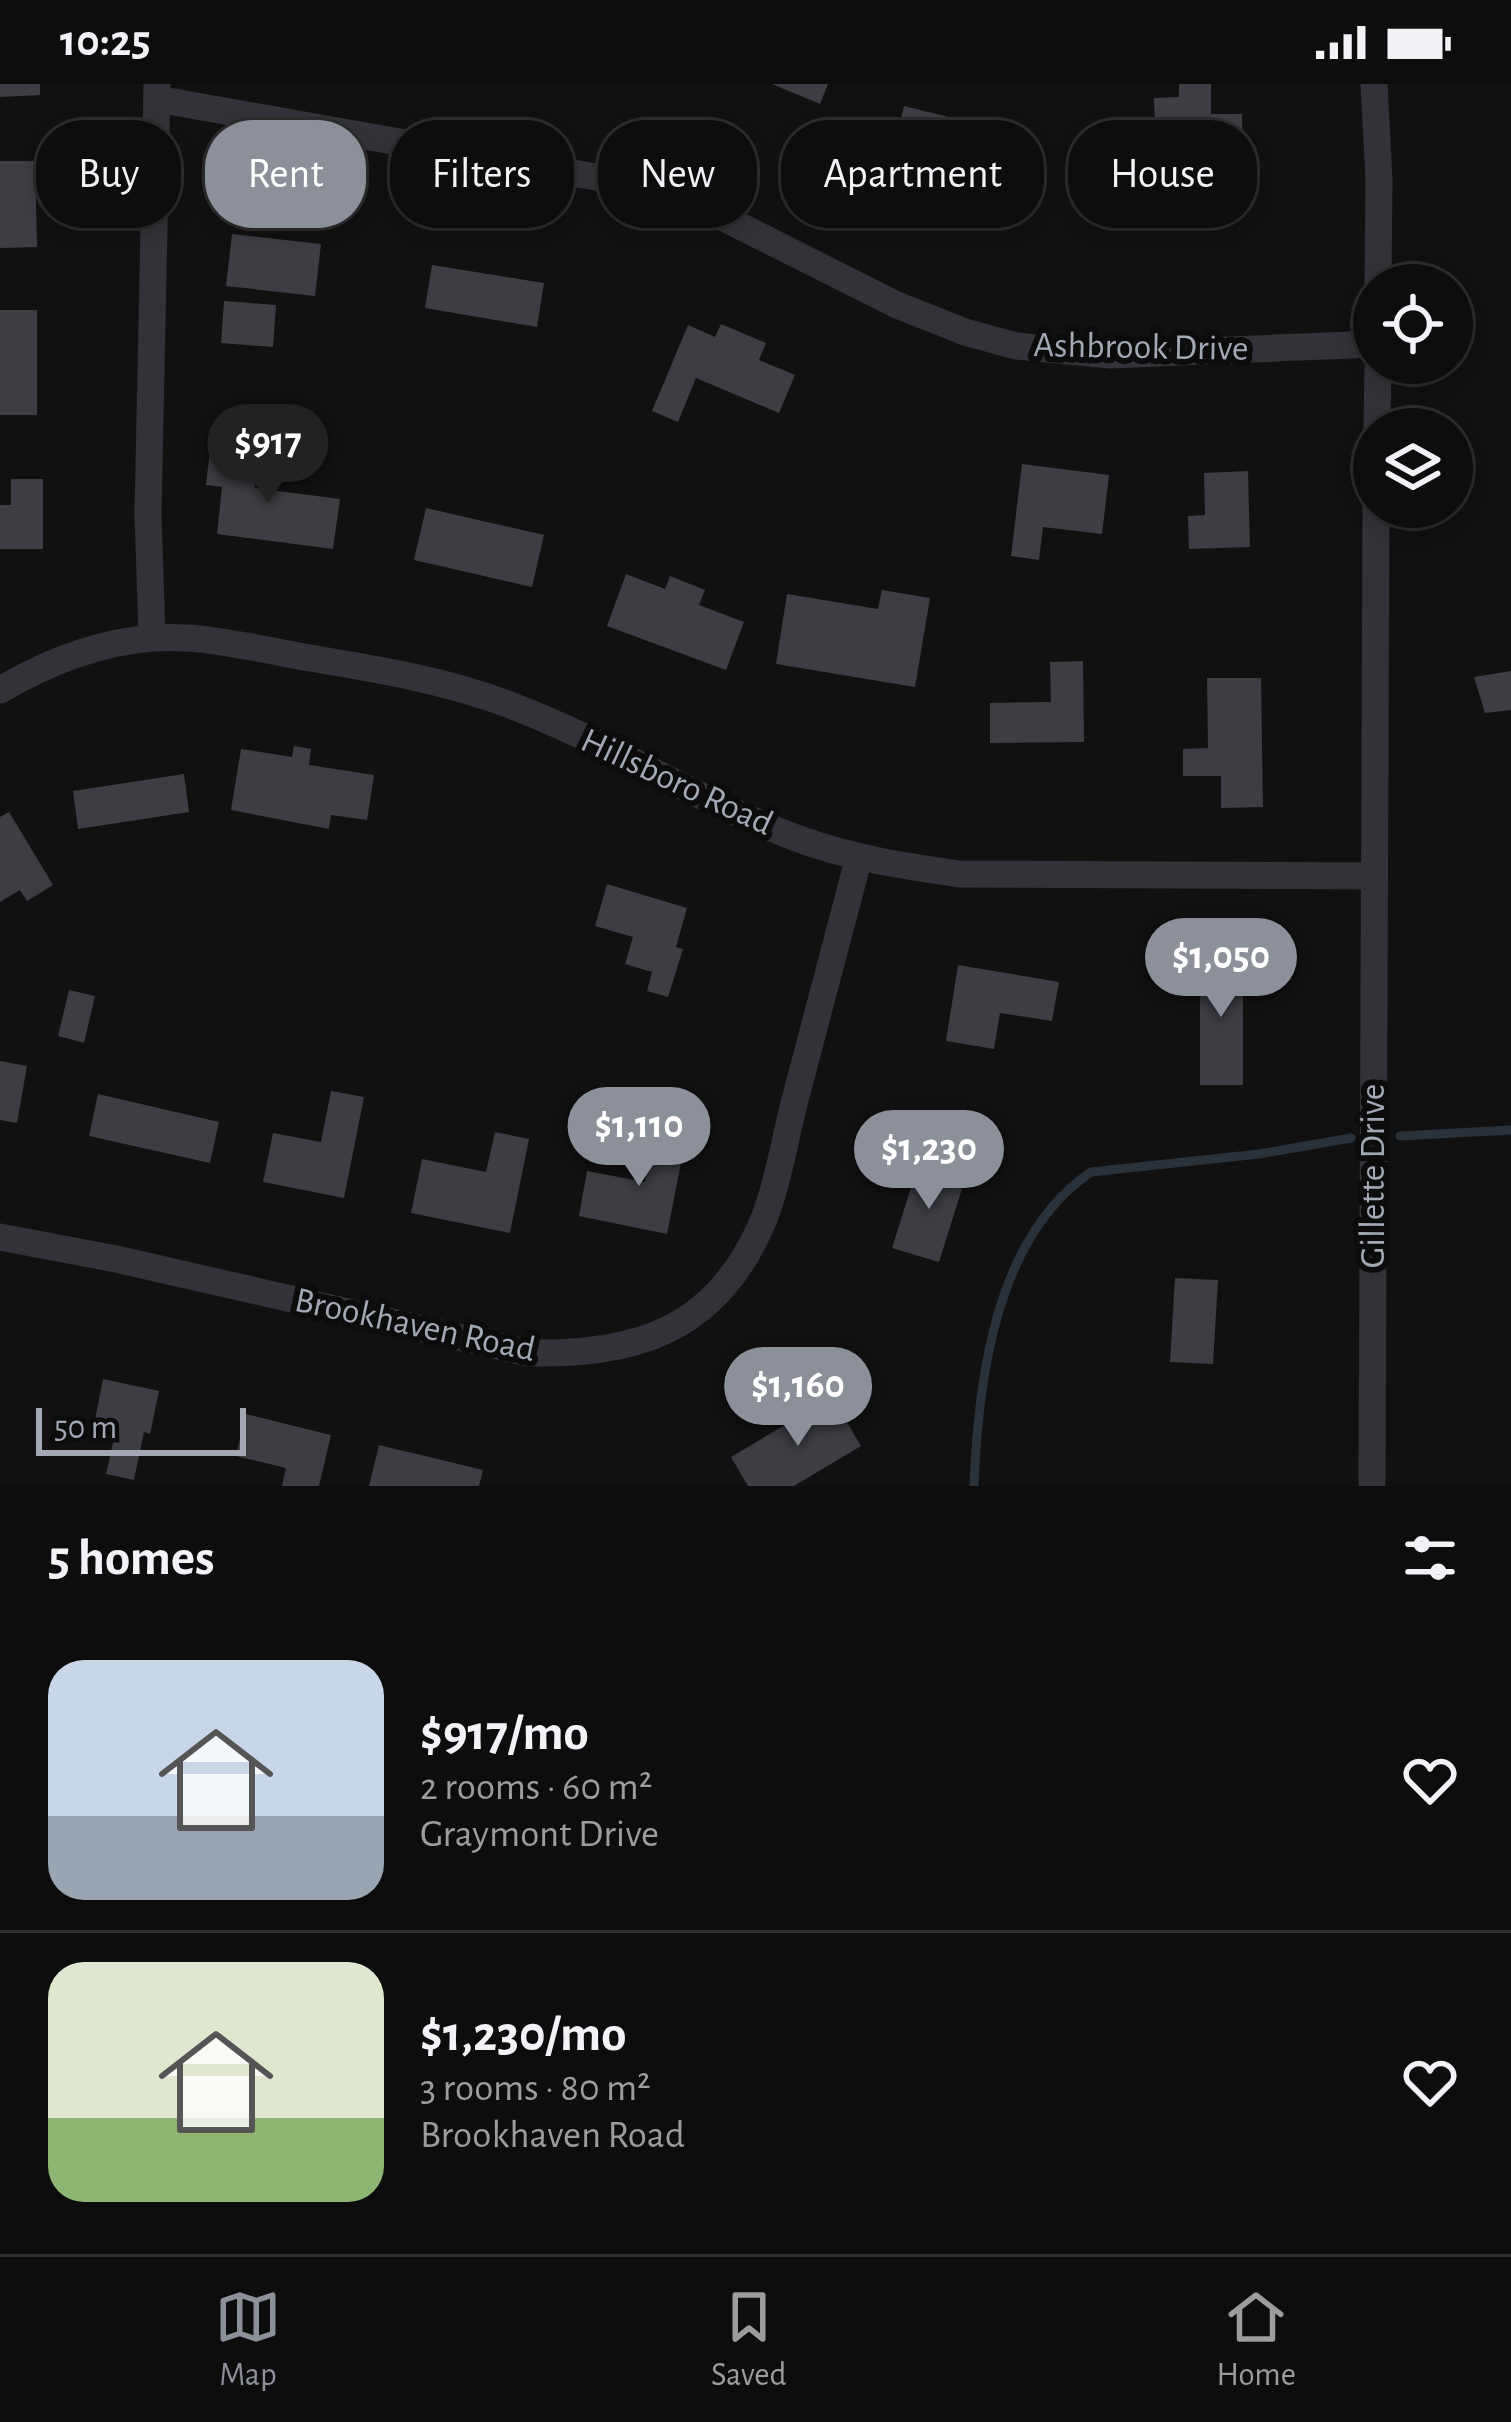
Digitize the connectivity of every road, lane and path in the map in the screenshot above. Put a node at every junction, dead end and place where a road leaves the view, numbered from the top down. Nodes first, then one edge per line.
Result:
1 (1374, 84) edge
2 (157, 92) edge
3 (1378, 264) edge
4 (1353, 345) edge
5 (1376, 528) edge
6 (152, 638) junction
7 (0, 690) edge
8 (859, 857) junction
9 (1372, 876) junction
10 (0, 1237) edge
11 (1372, 1486) edge

1 - 3 street
2 - 4 street, Ashbrook Drive
2 - 6 street
5 - 9 street, Gillette Drive
6 - 7 street, Hillsboro Road
6 - 8 street, Hillsboro Road
8 - 9 street, Hillsboro Road
8 - 10 street, Brookhaven Road
9 - 11 street, Gillette Drive

